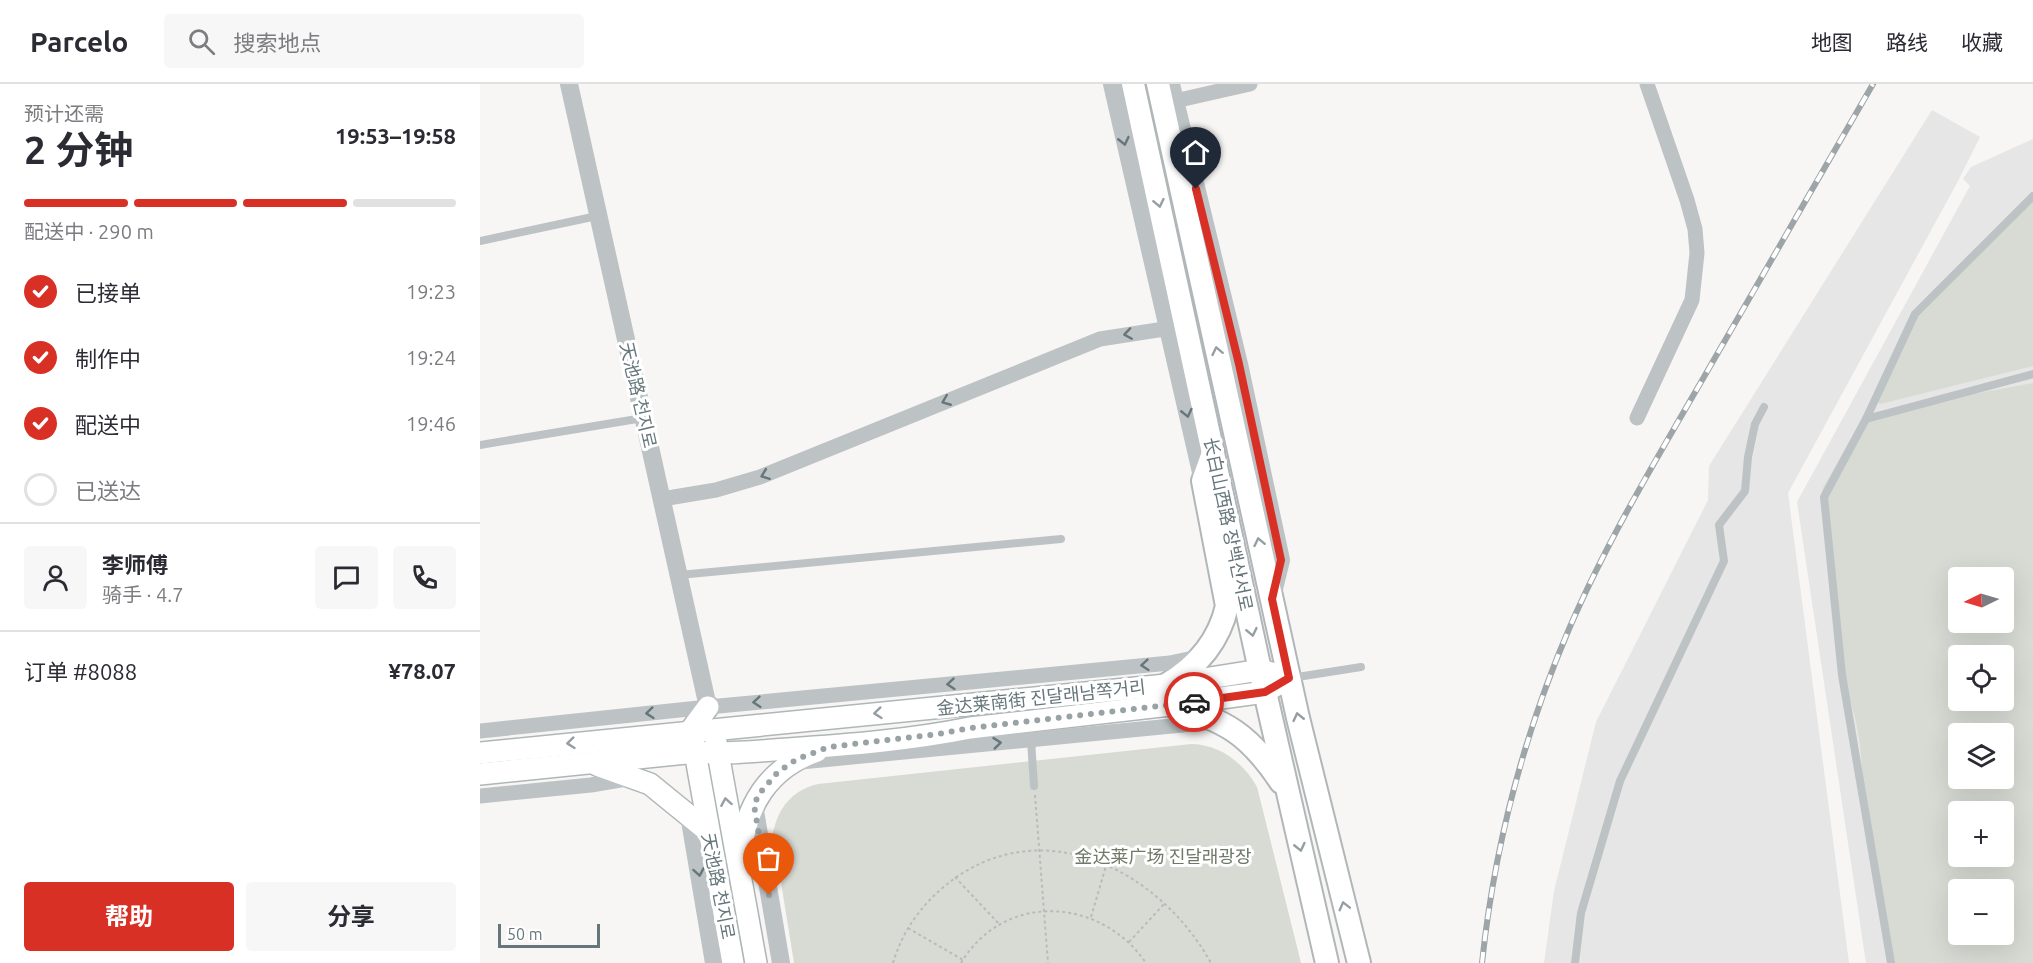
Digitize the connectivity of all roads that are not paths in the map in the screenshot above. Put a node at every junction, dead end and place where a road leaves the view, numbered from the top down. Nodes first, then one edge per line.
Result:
1 (569, 84) edge
2 (1112, 84) edge
3 (1133, 84) edge
4 (1250, 84) edge
5 (1647, 84) edge
6 (1167, 93) edge
7 (2033, 196) edge
8 (598, 215) junction
9 (480, 241) edge
10 (1176, 327) junction
11 (2033, 374) edge
12 (1764, 407) dead end
13 (644, 417) junction
14 (1637, 418) dead end
15 (1866, 418) junction
16 (480, 445) edge
17 (1213, 452) junction
18 (1203, 481) junction
19 (663, 499) junction
20 (1061, 539) dead end
21 (679, 575) junction
22 (1203, 656) junction
23 (1361, 667) dead end
24 (1289, 678) junction
25 (1262, 681) junction
26 (1168, 695) junction
27 (708, 707) junction
28 (1218, 721) junction
29 (692, 730) junction
30 (714, 730) junction
31 (480, 731) edge
32 (1031, 740) junction
33 (829, 747) junction
34 (696, 752) junction
35 (480, 753) edge
36 (717, 754) junction
37 (588, 762) junction
38 (792, 763) junction
39 (480, 774) edge
40 (634, 777) junction
41 (1314, 784) junction
42 (1034, 786) road end
43 (1287, 790) junction
44 (480, 796) edge
45 (754, 805) junction
46 (689, 814) junction
47 (709, 832) junction
48 (740, 878) junction
49 (714, 963) edge
50 (733, 963) edge
51 (756, 963) edge
52 (781, 963) edge
53 (1327, 963) edge
54 (1359, 963) edge
55 (1575, 963) edge
56 (1891, 963) edge

1 - 8 street, 天池路 천지로
2 -> 10 street, 长白山西路 장백산서로
3 -> 10 main road, 长白山西路 장백산서로
4 - 6 street
5 - 14 street
24 -> 6 main road, 长白山西路 장백산서로
7 - 15 lane
8 - 9 lane
8 - 13 street, 天池路 천지로
10 - 17 main road, 长白山西路 장백산서로
10 -> 18 street, 长白山西路 장백산서로
10 -> 19 street
11 - 15 lane
12 - 55 lane
13 - 16 lane
13 - 19 street, 天池路 천지로
15 - 56 lane
17 - 18 main road
17 -> 25 main road, 长白山西路 장백산서로
18 - 22 main road
19 - 21 street, 天池路 천지로
20 - 21 lane
21 - 27 street, 天池路 천지로
22 - 26 main road
22 -> 27 street, 金达莱南街 진달래남쪽거리
23 - 24 lane
24 - 25 main road, 金达莱南街 진달래남쪽거리
41 -> 24 main road, 长白山西路 장백산서로
25 - 26 main road, 金达莱南街 진달래남쪽거리
25 - 43 main road, 长白山西路 장백산서로
26 - 28 main road
26 -> 30 main road, 金达莱南街 진달래남쪽거리
26 - 33 main road, 金达莱南街 진달래남쪽거리
27 - 29 main road
27 - 30 main road, 天池路 천지로
27 -> 31 street, 金达莱南街 진달래남쪽거리
28 - 32 street
28 - 43 main road
29 - 30 main road, 金达莱南街 진달래남쪽거리
29 - 34 main road, 天池路 천지로
29 -> 35 main road, 金达莱南街 진달래남쪽거리
30 - 36 main road, 天池路 천지로
38 -> 32 street
32 - 42 lane
33 - 36 main road, 金达莱南街 진달래남쪽거리
33 - 38 main road
34 - 36 main road, 金达莱南街 진달래남쪽거리
34 - 37 main road, 金达莱南街 진달래남쪽거리
34 - 47 main road, 天池路 천지로
48 -> 36 main road, 天池路 천지로
37 - 39 main road, 金达莱南街 진달래남쪽거리
37 - 40 main road
38 - 45 main road
40 - 44 street
40 - 46 main road
41 - 43 main road
54 -> 41 main road, 长白山西路 장백산서로
43 -> 53 main road, 长白山西路 장백산서로
45 - 48 main road
45 - 52 street
46 - 47 main road
46 -> 49 street, 天池路 천지로
47 - 50 main road, 天池路 천지로
48 - 51 main road, 天池路 천지로

